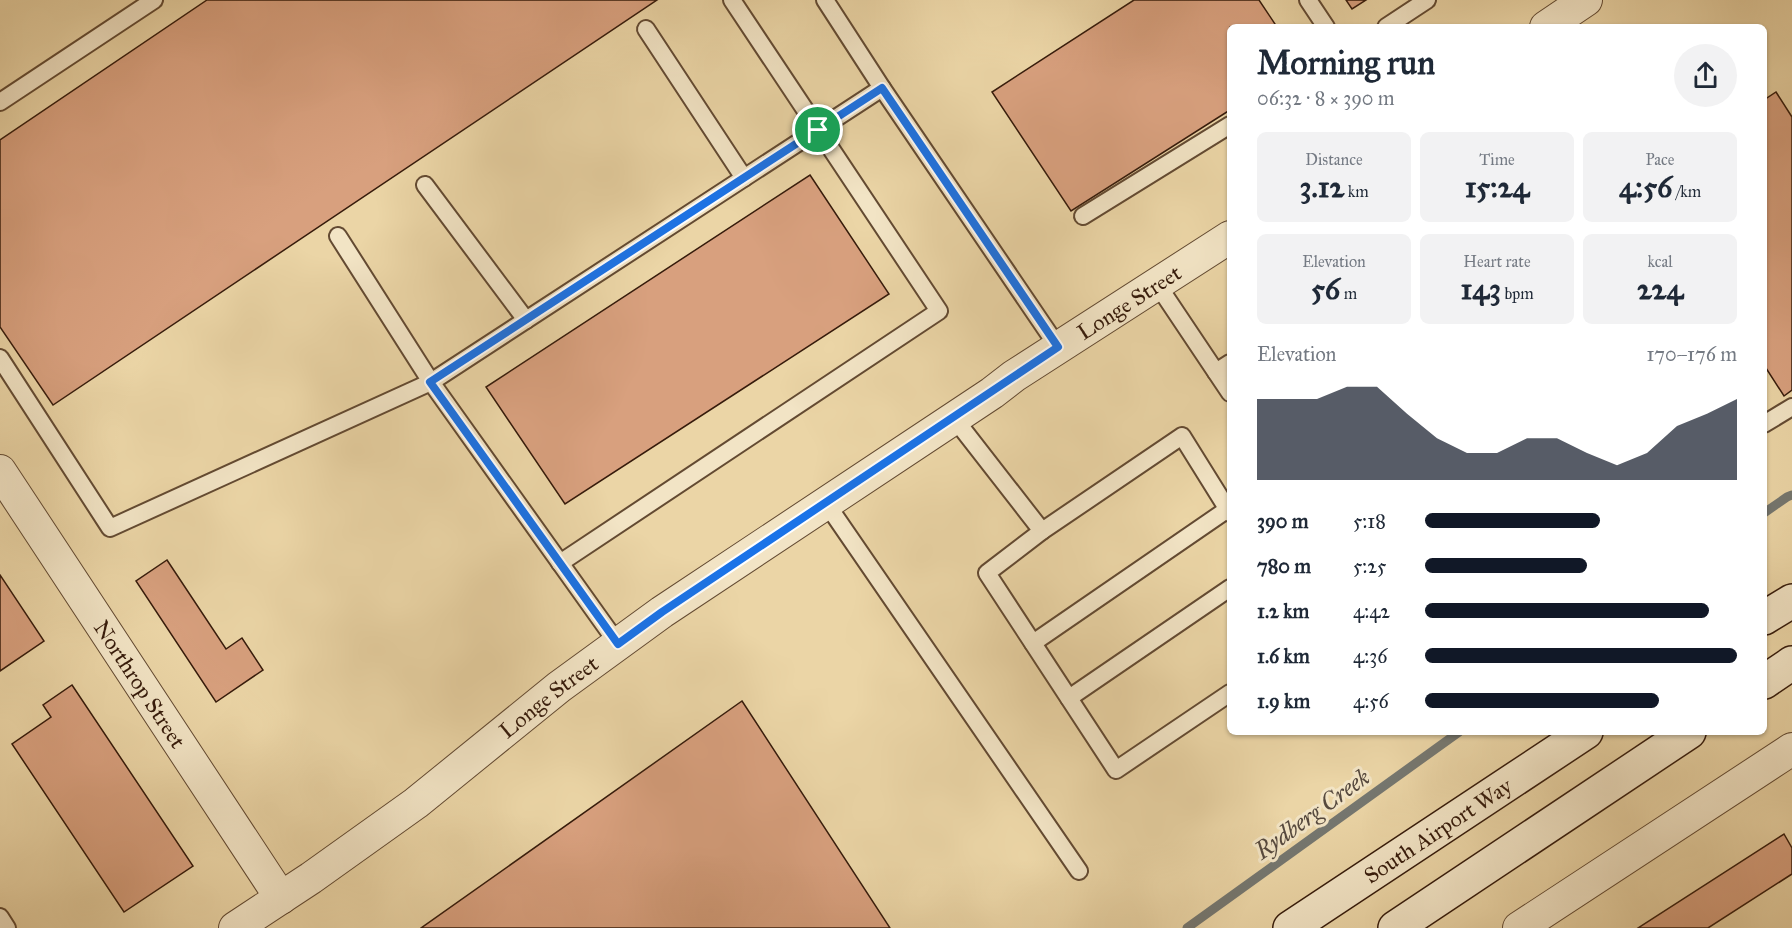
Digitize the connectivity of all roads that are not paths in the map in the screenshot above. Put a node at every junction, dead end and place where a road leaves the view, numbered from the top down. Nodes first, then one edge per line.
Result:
1 (154, 0) edge
2 (732, 0) edge
3 (825, 0) edge
4 (1308, 0) edge
5 (1427, 0) edge
6 (1586, 0) edge
7 (1324, 24) edge
8 (1391, 24) edge
9 (1550, 24) edge
10 (646, 29) dead end
11 (882, 88) junction
12 (0, 102) edge
13 (1227, 127) edge
14 (818, 130) junction
15 (744, 178) junction
16 (425, 185) dead end
17 (1083, 216) dead end
18 (338, 236) dead end
19 (1227, 239) edge
20 (1157, 284) junction
21 (526, 320) junction
22 (1058, 347) junction
23 (0, 358) edge
24 (1223, 368) edge
25 (430, 382) junction
26 (1792, 407) edge
27 (954, 418) junction
28 (1767, 422) edge
29 (0, 471) edge
30 (826, 503) junction
31 (1227, 508) edge
32 (1227, 512) edge
33 (1042, 531) junction
34 (560, 563) junction
35 (1227, 590) edge
36 (1792, 601) edge
37 (1767, 616) edge
38 (1033, 643) junction
39 (618, 644) junction
40 (1792, 663) edge
41 (1767, 680) edge
42 (1227, 695) edge
43 (1069, 698) junction
44 (1581, 735) edge
45 (1684, 735) edge
46 (1789, 759) edge
47 (1078, 871) dead end
48 (280, 898) junction
49 (0, 917) edge
50 (7, 928) edge
51 (235, 928) edge
52 (1290, 928) edge
53 (1395, 928) edge
54 (1519, 928) edge

1 - 12 lane
2 - 14 lane
3 - 11 lane
4 - 7 lane
5 - 8 lane
6 - 9 street
10 - 15 lane
11 - 14 lane
11 - 22 lane
13 - 17 lane
14 - 15 lane
14 - 34 lane
15 - 21 lane
16 - 21 lane
18 - 25 lane
19 - 20 street, Longe Street
20 - 22 street, Longe Street
20 - 24 lane
21 - 25 lane
22 - 27 street, Longe Street
23 - 25 lane
25 - 34 lane
26 - 28 lane
27 - 30 street, Longe Street
27 - 33 lane
29 - 48 street, Northrop Street
30 - 39 street, Longe Street
30 - 47 lane
31 - 33 lane
32 - 38 lane
33 - 38 lane
34 - 39 lane
35 - 43 lane
36 - 37 main road
38 - 43 lane
39 - 48 street, Longe Street
40 - 41 main road
42 - 43 lane
44 - 52 main road, South Airport Way
45 - 53 main road
46 - 54 street
48 - 51 street, Longe Street
49 - 50 lane

